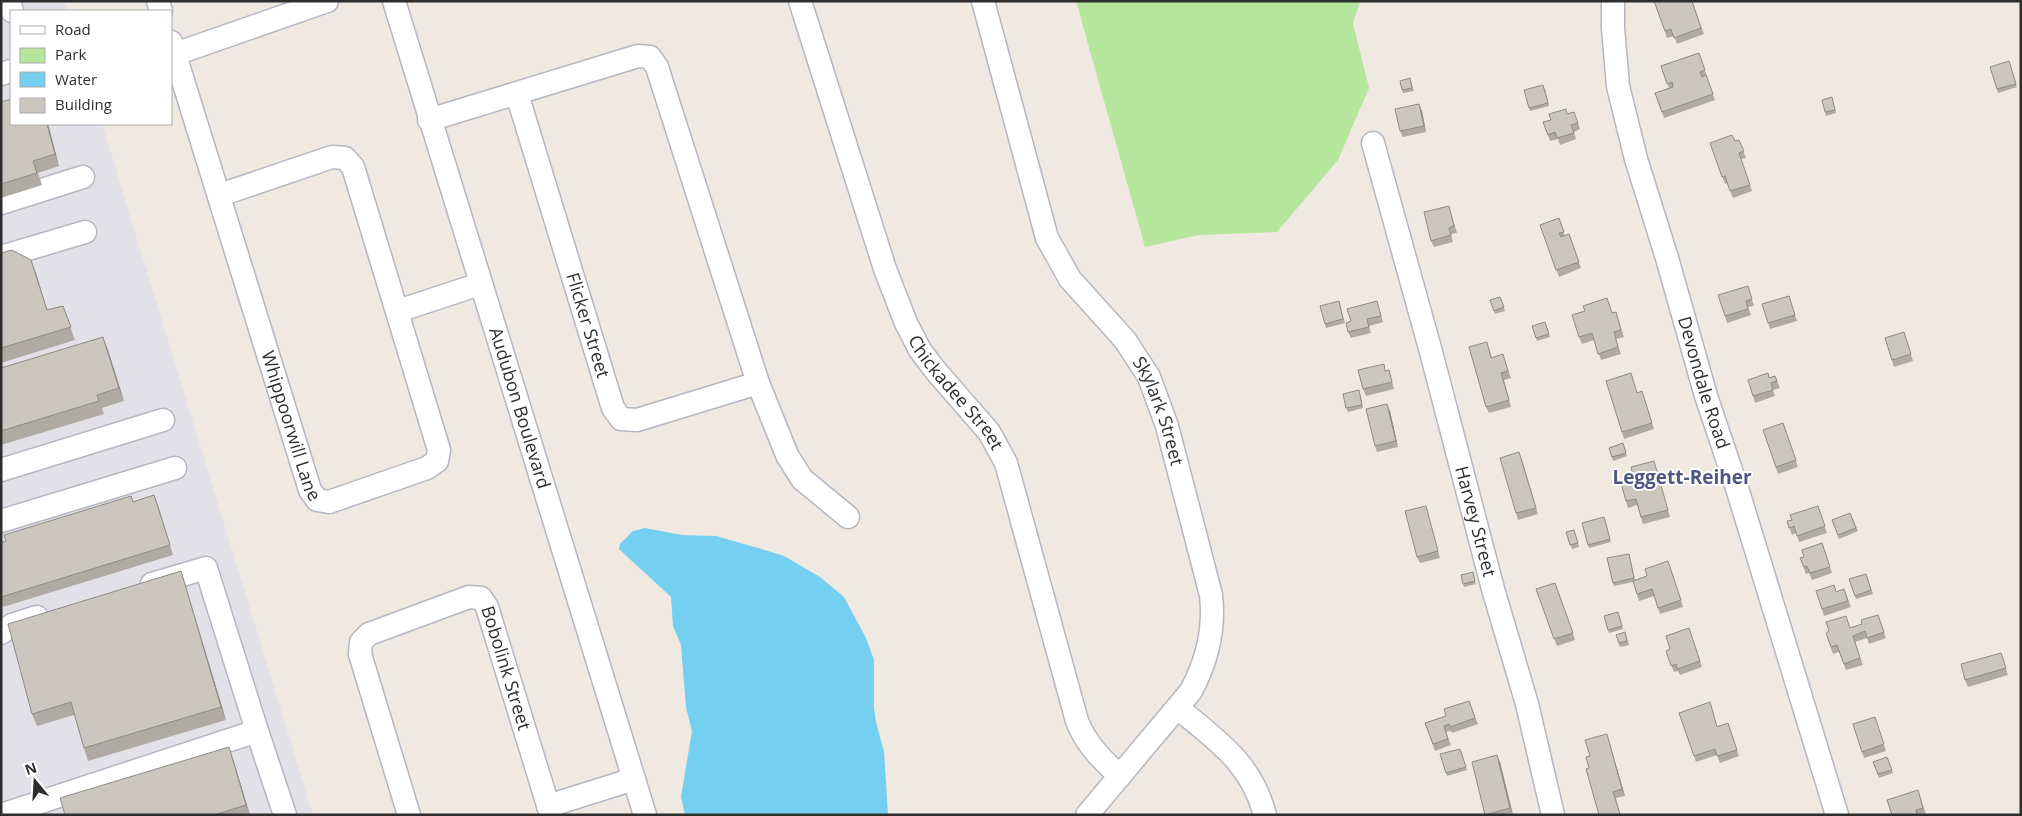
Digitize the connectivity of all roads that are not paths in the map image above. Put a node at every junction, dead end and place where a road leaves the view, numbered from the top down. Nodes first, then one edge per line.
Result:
1 (394, 1) edge
2 (800, 1) edge
3 (983, 1) edge
4 (1613, 1) edge
5 (317, 3) edge
6 (173, 48) edge
7 (517, 94) junction
8 (429, 120) junction
9 (1373, 142) dead end
10 (83, 177) dead end
11 (220, 195) junction
12 (1, 203) edge
13 (85, 232) dead end
14 (1, 257) edge
15 (480, 284) junction
16 (398, 311) junction
17 (758, 383) junction
18 (163, 420) dead end
19 (175, 468) dead end
20 (1, 470) edge
21 (848, 517) dead end
22 (1, 520) edge
23 (132, 590) edge
24 (58, 611) edge
25 (1, 633) edge
26 (1178, 708) junction
27 (257, 732) junction
28 (1120, 776) junction
29 (634, 779) junction
30 (550, 810) edge
31 (1, 815) edge
32 (285, 815) edge
33 (409, 815) edge
34 (645, 815) edge
35 (1087, 815) edge
36 (1265, 815) edge
37 (1553, 815) edge
38 (1837, 815) edge

1 - 8 street, Audubon Boulevard
2 - 28 street, Chickadee Street
3 - 26 street, Skylark Street
4 - 38 street, Devondale Road
5 - 6 street
6 - 11 street, Whippoorwill Lane
7 - 8 street
7 - 17 street
7 - 17 street, Flicker Street
8 - 15 street, Audubon Boulevard
9 - 37 street, Harvey Street
10 - 12 street
11 - 16 street, Whippoorwill Lane
11 - 16 street, Whippoorwill Lane
13 - 14 street
15 - 16 street
15 - 29 street, Audubon Boulevard
17 - 21 street
18 - 20 street
19 - 22 street
23 - 27 street
24 - 25 street
26 - 28 street, Skylark Street
26 - 36 street
27 - 31 street
27 - 32 street
28 - 35 street, Skylark Street
29 - 30 street, Bobolink Street
29 - 34 street, Audubon Boulevard
30 - 33 street, Bobolink Street

